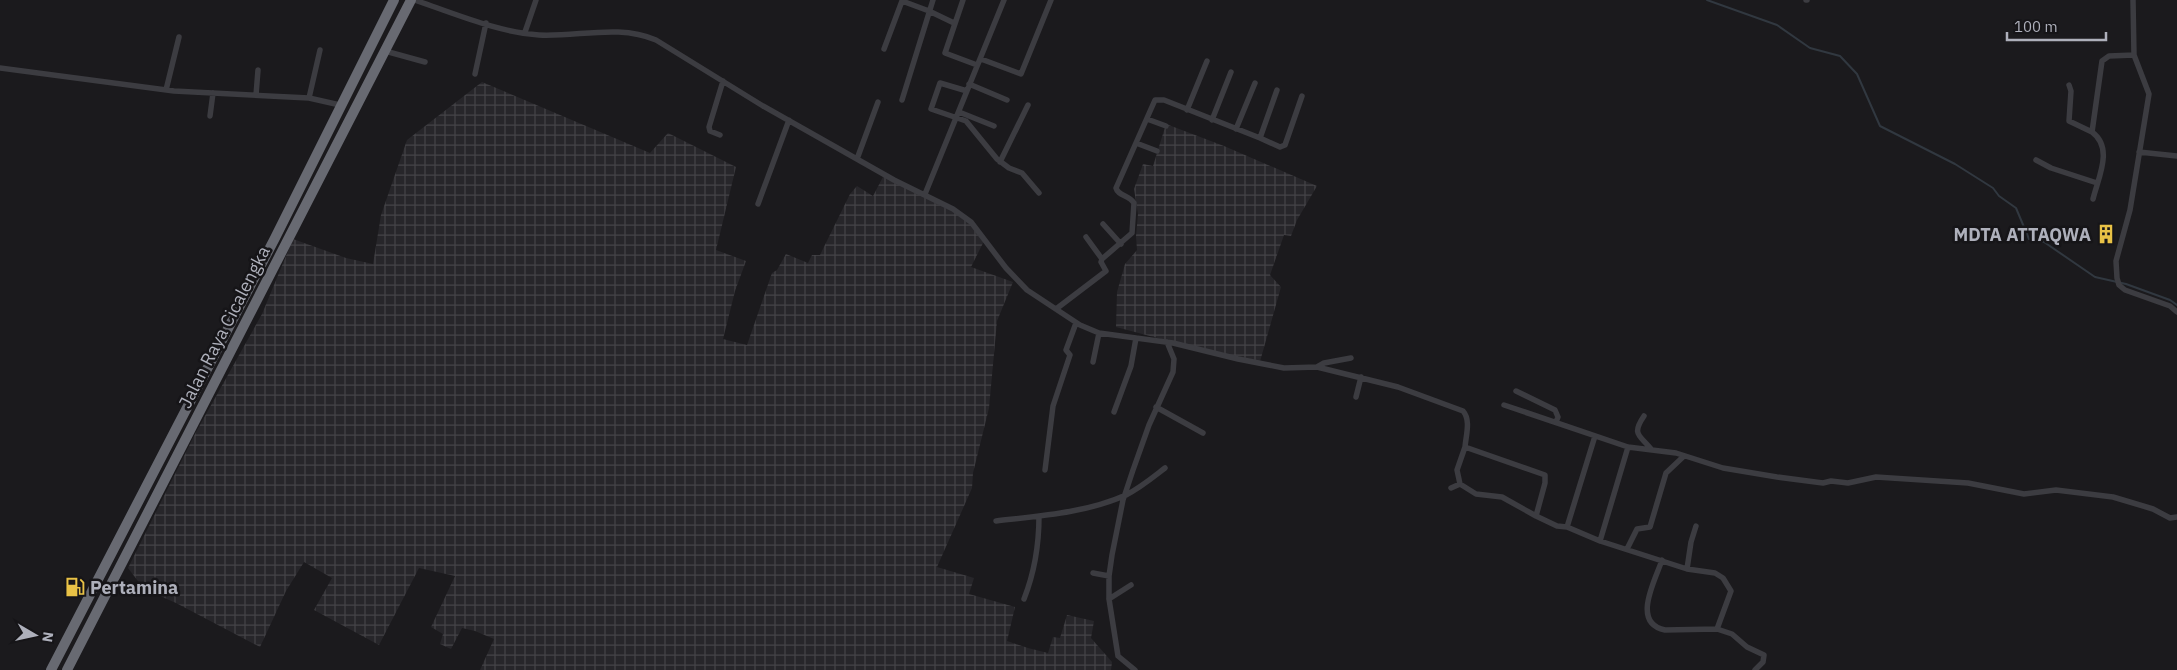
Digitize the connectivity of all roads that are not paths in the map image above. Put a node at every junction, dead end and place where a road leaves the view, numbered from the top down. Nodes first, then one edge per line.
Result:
1 (394, 0) edge
2 (412, 0) edge
3 (536, 0) edge
4 (933, 0) edge
5 (963, 0) edge
6 (1004, 0) edge
7 (1051, 0) edge
8 (2133, 0) edge
9 (929, 11) junction
10 (486, 23) junction
11 (954, 23) junction
12 (378, 30) junction
13 (525, 32) junction
14 (179, 37) dead end
15 (392, 38) junction
16 (884, 49) dead end
17 (320, 50) dead end
18 (385, 51) junction
19 (2134, 55) junction
20 (981, 58) junction
21 (1207, 61) dead end
22 (425, 62) dead end
23 (977, 65) junction
24 (0, 68) edge
25 (258, 70) dead end
26 (1231, 72) dead end
27 (475, 74) dead end
28 (723, 80) junction
29 (1255, 83) dead end
30 (2069, 85) dead end
31 (968, 88) junction
32 (166, 90) junction
33 (1277, 90) dead end
34 (212, 93) junction
35 (256, 95) junction
36 (1302, 96) dead end
37 (309, 98) junction
38 (902, 100) dead end
39 (1007, 100) dead end
40 (878, 102) dead end
41 (340, 104) junction
42 (1028, 105) dead end
43 (1187, 110) junction
44 (959, 112) junction
45 (210, 116) dead end
46 (1147, 118) junction
47 (957, 119) junction
48 (788, 120) junction
49 (1212, 120) junction
50 (994, 126) dead end
51 (1166, 126) dead end
52 (1236, 129) junction
53 (2092, 132) junction
54 (720, 135) dead end
55 (1260, 138) junction
56 (1136, 143) junction
57 (1157, 151) dead end
58 (2139, 152) junction
59 (2177, 156) edge
60 (857, 159) junction
61 (2036, 160) dead end
62 (1000, 162) junction
63 (2097, 184) junction
64 (1038, 193) dead end
65 (925, 194) junction
66 (2093, 199) dead end
67 (758, 204) dead end
68 (1103, 224) dead end
69 (1086, 237) dead end
70 (1121, 244) junction
71 (1102, 259) junction
72 (1056, 309) junction
73 (2177, 312) edge
74 (1076, 323) junction
75 (1099, 333) junction
76 (1136, 338) junction
77 (1167, 342) junction
78 (1351, 358) dead end
79 (1093, 362) dead end
80 (1317, 367) junction
81 (1361, 378) junction
82 (1516, 391) dead end
83 (1356, 397) dead end
84 (1504, 405) dead end
85 (1156, 407) junction
86 (1114, 412) dead end
87 (1644, 416) dead end
88 (1556, 422) junction
89 (1203, 433) dead end
90 (1595, 436) junction
91 (1465, 446) junction
92 (1628, 447) junction
93 (1651, 449) junction
94 (1684, 456) junction
95 (1164, 468) dead end
96 (1044, 470) dead end
97 (1460, 484) junction
98 (1451, 488) dead end
99 (1125, 495) junction
100 (1039, 516) junction
101 (1536, 516) junction
102 (2177, 517) edge
103 (996, 521) dead end
104 (1696, 526) dead end
105 (1567, 528) junction
106 (1600, 541) junction
107 (1627, 549) junction
108 (1662, 560) junction
109 (1687, 569) junction
110 (1093, 573) dead end
111 (1109, 576) junction
112 (1131, 585) dead end
113 (1024, 599) dead end
114 (1109, 599) junction
115 (1718, 629) junction
116 (51, 670) edge
117 (67, 670) edge
118 (1135, 670) edge
119 (1755, 670) edge

1 - 12 highway, Jalan Raya Cicalengka
2 - 10 street
2 - 15 highway, Jalan Raya Cicalengka
3 - 13 street
4 - 9 street
5 - 11 street
6 - 20 street
7 - 20 street
8 - 19 street
9 - 11 street
9 - 16 street
9 - 38 street
10 - 13 street
10 - 27 street
11 - 23 street
12 - 15 highway
12 - 41 highway, Jalan Raya Cicalengka
13 - 28 street
14 - 32 street
15 - 18 highway, Jalan Raya Cicalengka
17 - 37 street
18 - 22 street
18 - 117 highway, Jalan Raya Cicalengka
19 - 53 street
19 - 58 street
20 - 23 street
21 - 43 street
23 - 31 street
24 - 32 street
25 - 35 street
26 - 49 street
28 - 48 street
28 - 54 street
29 - 52 street
30 - 53 street
31 - 39 street
31 - 44 street
31 - 47 street
32 - 34 street
33 - 55 street
34 - 35 street
34 - 45 street
35 - 37 street
36 - 55 street
37 - 41 street
40 - 60 street
41 - 116 highway, Jalan Raya Cicalengka
42 - 62 street
43 - 46 street
43 - 49 street
44 - 47 street
44 - 50 street
46 - 51 street
46 - 56 street
47 - 62 street
47 - 65 street
48 - 60 street
48 - 67 street
49 - 52 street
52 - 55 street
53 - 63 street
56 - 57 street
56 - 70 street
58 - 59 street
58 - 73 street
60 - 65 street
61 - 63 street
62 - 64 street
63 - 66 street
65 - 72 street
68 - 70 street
69 - 71 street
70 - 71 street
71 - 72 street
72 - 74 street
74 - 75 street
74 - 96 street
75 - 76 street
75 - 79 street
76 - 77 street
76 - 86 street
77 - 80 street
77 - 85 street
78 - 80 street
80 - 81 street
81 - 83 street
81 - 91 street
82 - 88 street
84 - 88 street
85 - 89 street
85 - 99 street
87 - 93 street
88 - 90 street
90 - 92 street
90 - 105 street
91 - 97 street
91 - 101 street
92 - 93 street
92 - 106 street
93 - 94 street
94 - 102 street
94 - 107 street
95 - 99 street
97 - 98 street
97 - 101 street
99 - 100 street
99 - 111 street
100 - 103 street
100 - 113 street
101 - 105 street
104 - 109 street
105 - 106 street
106 - 107 street
107 - 108 street
108 - 109 street
108 - 115 street
109 - 115 street
110 - 111 street
111 - 114 street
112 - 114 street
114 - 118 street
115 - 119 street

